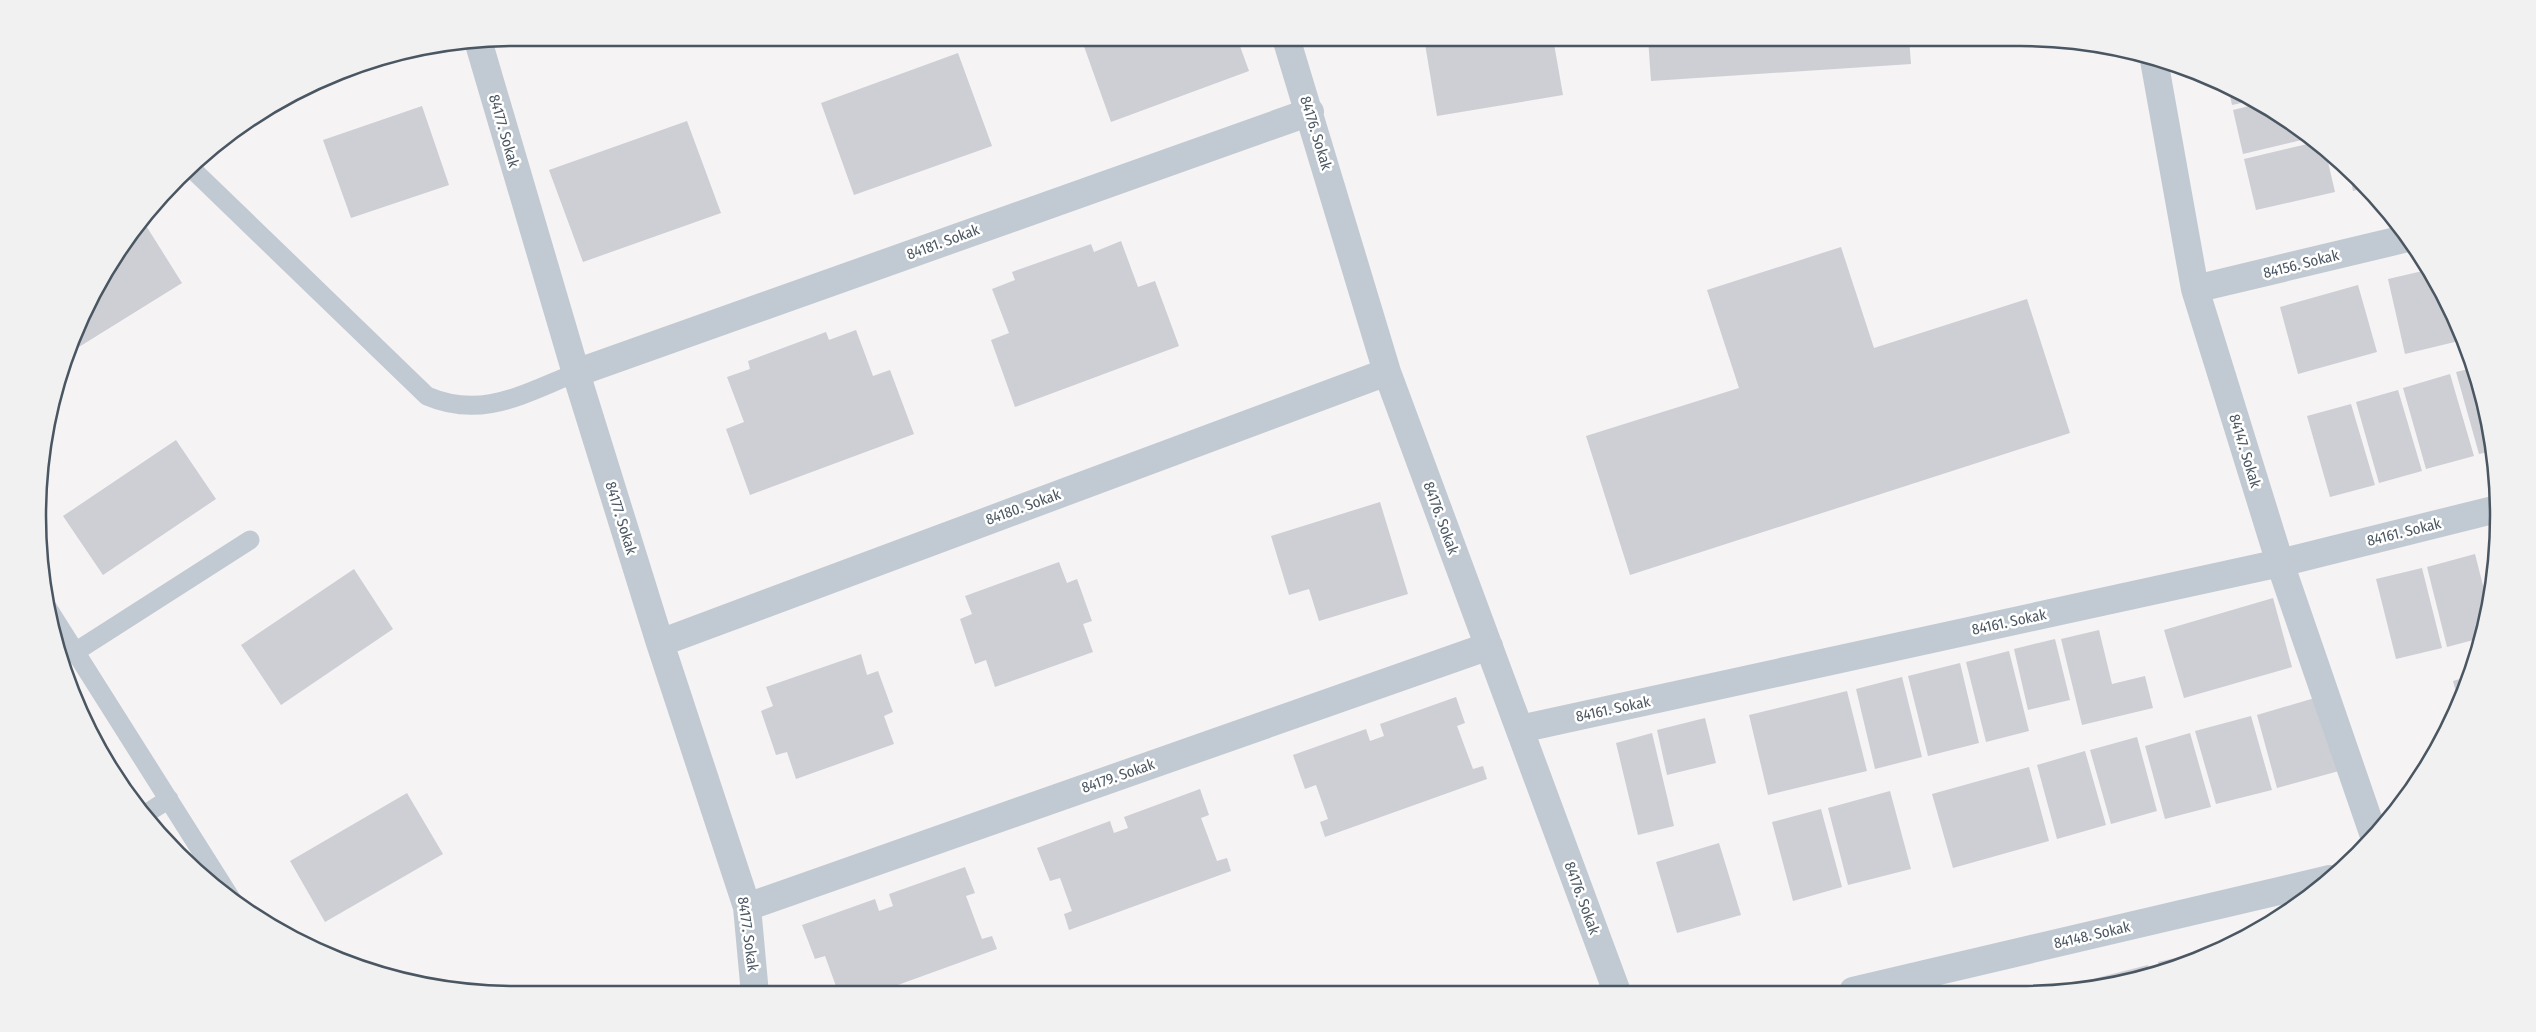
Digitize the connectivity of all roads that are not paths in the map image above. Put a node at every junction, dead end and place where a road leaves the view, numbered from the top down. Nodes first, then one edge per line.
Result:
1 (1289, 46) edge
2 (480, 47) edge
3 (2155, 66) edge
4 (1310, 112) junction
5 (196, 173) edge
6 (2400, 240) edge
7 (2195, 290) junction
8 (1387, 372) junction
9 (576, 373) junction
10 (2490, 512) edge
11 (250, 540) dead end
12 (2280, 563) junction
13 (59, 627) edge
14 (660, 643) junction
15 (1489, 646) junction
16 (75, 652) junction
17 (1520, 729) junction
18 (168, 799) junction
19 (150, 811) edge
20 (2371, 828) edge
21 (219, 880) edge
22 (2313, 883) edge
23 (747, 906) junction
24 (754, 986) edge
25 (1615, 986) edge
26 (1874, 986) edge

1 - 4 street, 84176. Sokak
2 - 9 street, 84177. Sokak
3 - 7 street, 84147. Sokak
4 - 8 street, 84176. Sokak
4 - 9 street, 84181. Sokak
5 - 9 lane
6 - 7 street, 84156. Sokak
7 - 12 street, 84147. Sokak
8 - 14 street, 84180. Sokak
8 - 15 street, 84176. Sokak
9 - 14 street, 84177. Sokak
10 - 12 street, 84161. Sokak
11 - 16 lane
12 - 17 street, 84161. Sokak
12 - 20 street, 84147. Sokak
13 - 16 lane
14 - 23 street, 84177. Sokak
15 - 17 street, 84176. Sokak
15 - 23 street, 84179. Sokak
16 - 18 lane
17 - 25 street, 84176. Sokak
18 - 19 lane
18 - 21 lane
22 - 26 street, 84148. Sokak
23 - 24 street, 84177. Sokak

